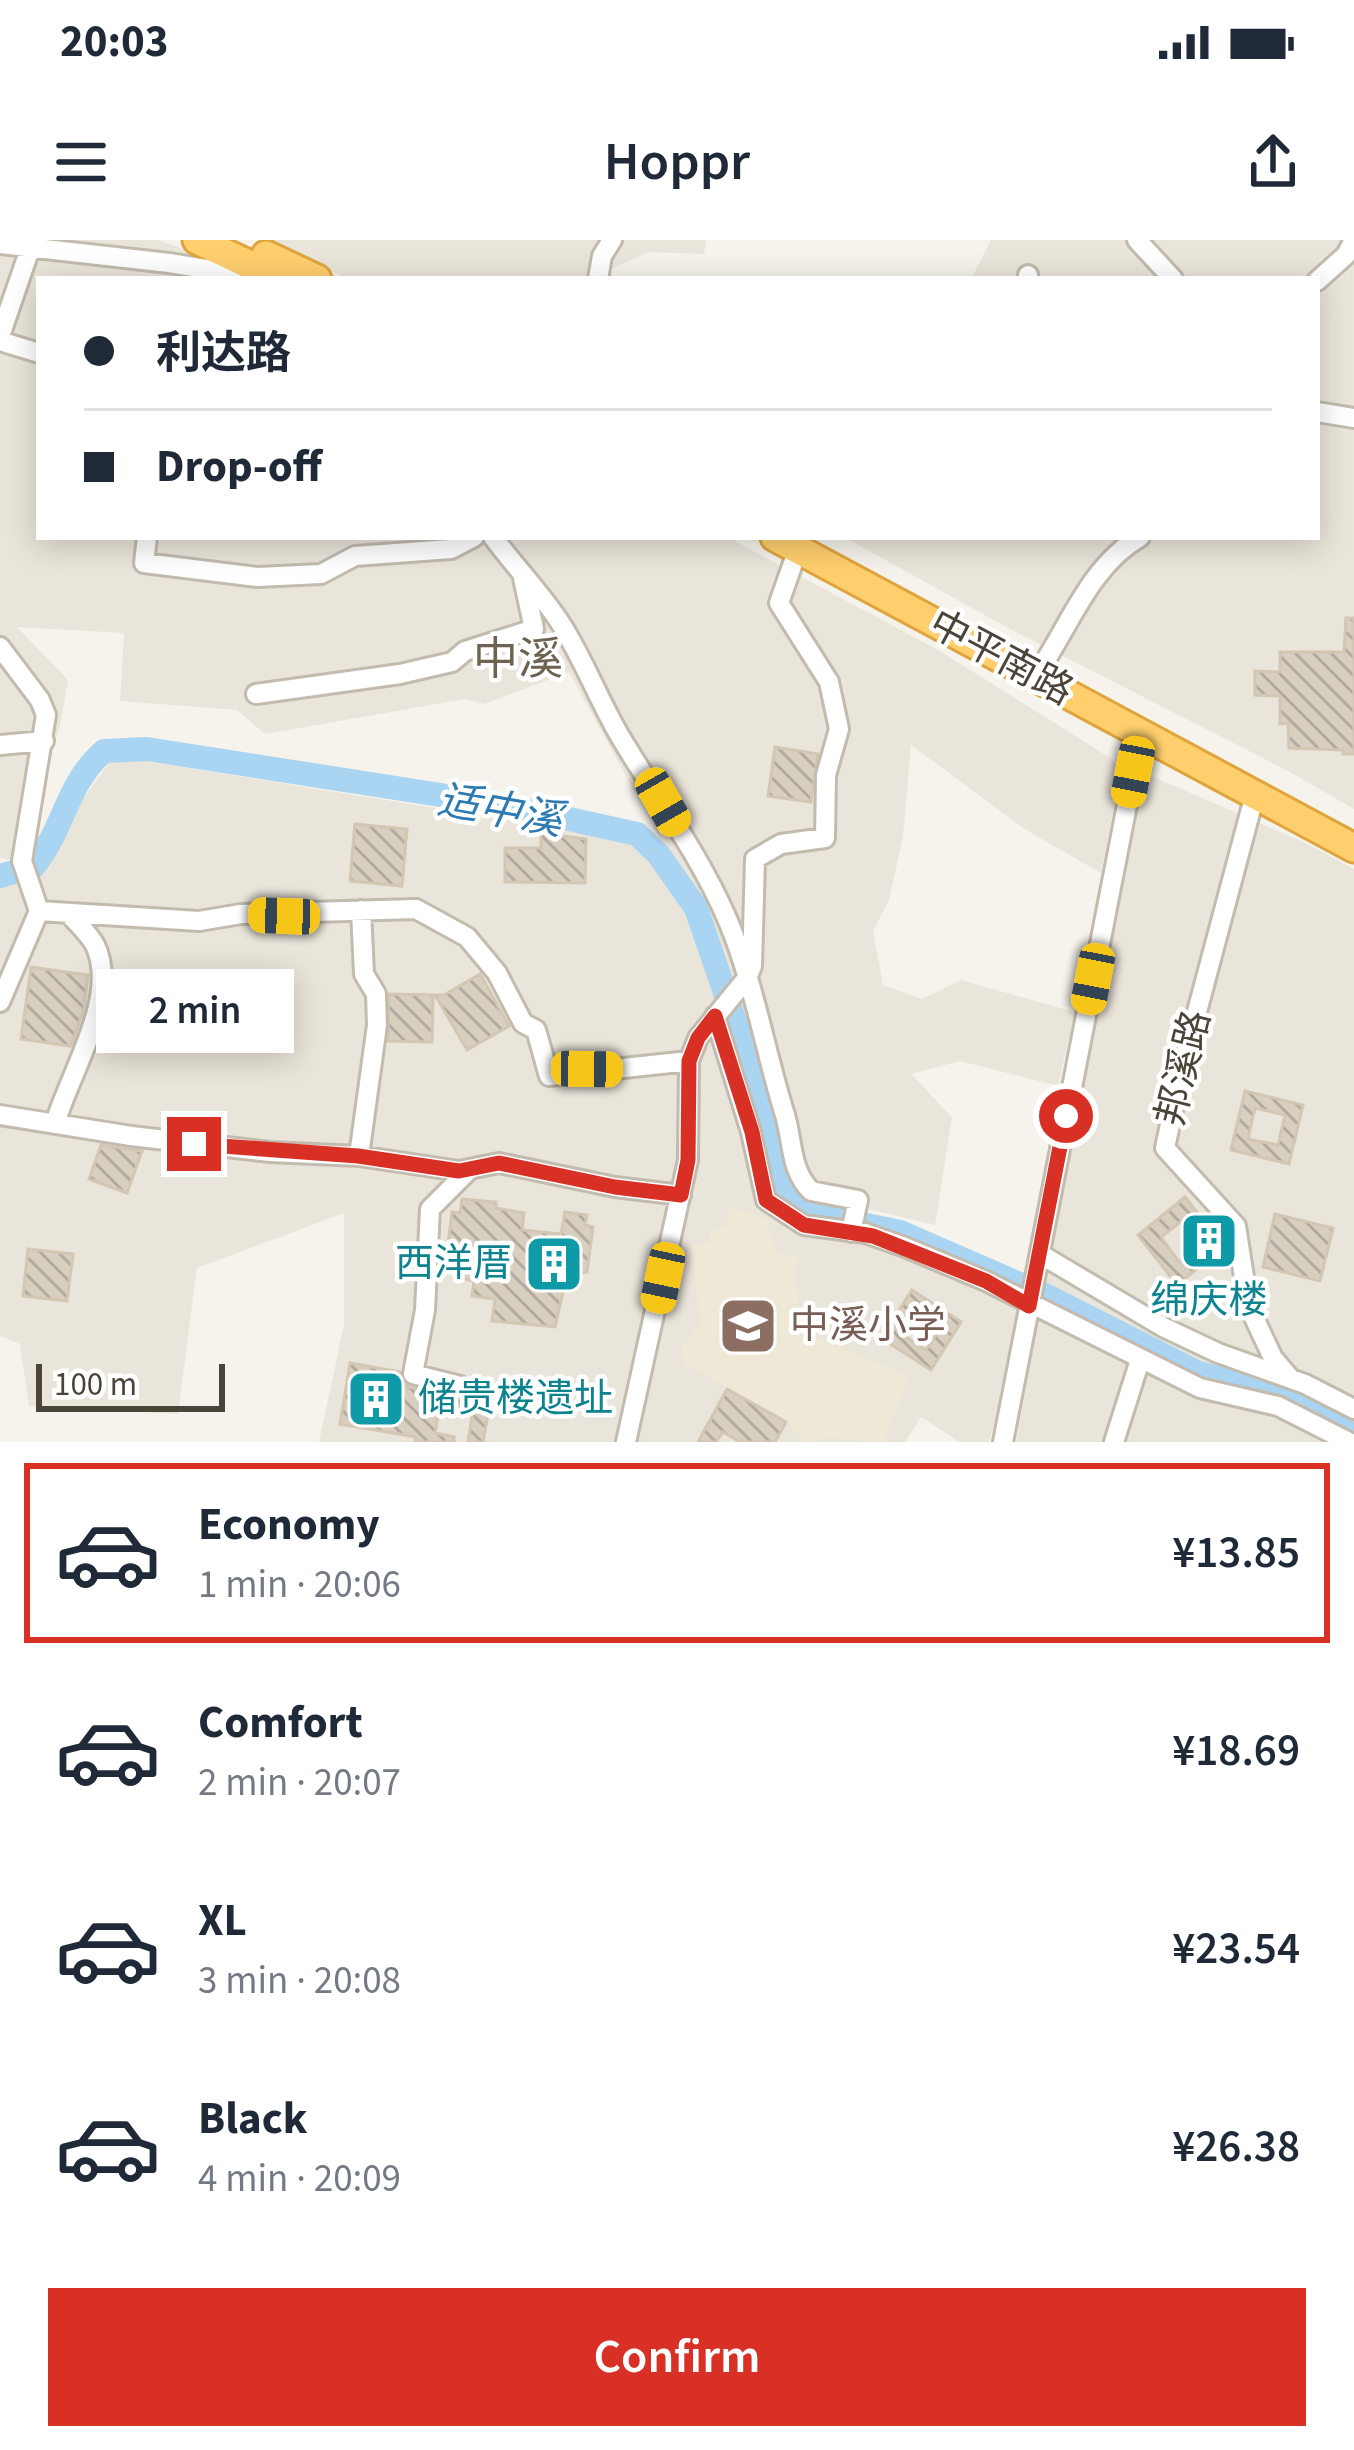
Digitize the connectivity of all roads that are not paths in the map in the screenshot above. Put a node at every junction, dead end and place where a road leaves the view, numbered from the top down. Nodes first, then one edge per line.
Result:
1 (33, 240) edge
2 (136, 240) edge
3 (197, 240) edge
4 (235, 240) edge
5 (612, 240) edge
6 (1137, 240) edge
7 (1354, 240) edge
8 (0, 244) edge
9 (127, 260) junction
10 (246, 276) edge
11 (274, 276) edge
12 (311, 276) edge
13 (599, 276) edge
14 (1170, 276) edge
15 (1320, 278) edge
16 (0, 338) edge
17 (36, 352) edge
18 (1320, 412) edge
19 (1354, 418) edge
20 (147, 540) edge
21 (468, 540) edge
22 (495, 540) edge
23 (1135, 540) edge
24 (794, 541) edge
25 (523, 578) junction
26 (0, 647) edge
27 (1044, 663) junction
28 (256, 694) dead end
29 (1141, 733) junction
30 (44, 741) junction
31 (0, 745) edge
32 (1255, 794) junction
33 (1354, 830) edge
34 (1354, 848) edge
35 (361, 910) junction
36 (39, 911) junction
37 (71, 916) junction
38 (747, 978) junction
39 (0, 1002) edge
40 (715, 1016) junction
41 (689, 1061) junction
42 (0, 1114) edge
43 (55, 1124) junction
44 (358, 1156) junction
45 (470, 1169) junction
46 (681, 1195) junction
47 (851, 1231) junction
48 (1040, 1256) junction
49 (1030, 1302) junction
50 (1140, 1360) junction
51 (1291, 1379) junction
52 (460, 1386) dead end
53 (1354, 1409) edge
54 (626, 1442) edge
55 (1003, 1442) edge
56 (1114, 1442) edge
57 (1349, 1442) edge

1 - 16 street
2 - 9 street
3 - 11 highway
4 - 12 highway
5 - 13 street
6 - 14 street
7 - 15 street
8 - 9 street
9 - 10 street
16 - 17 street
18 - 19 street
20 - 21 street
22 - 25 street
23 - 27 street
24 - 27 highway
24 - 29 highway, 中平南路
24 - 38 street
25 - 28 street
25 - 38 street
26 - 30 street
27 - 33 highway
29 - 32 highway, 中平南路
29 - 48 street
30 - 31 street
30 - 36 street
32 - 34 highway, 中平南路
32 - 51 street, 邦溪路
35 - 37 street
35 - 41 street
35 - 44 street
36 - 37 street
36 - 39 street
37 - 43 street
38 - 40 street
38 - 47 street
40 - 41 street
40 - 47 street
41 - 46 street
42 - 43 street
43 - 44 street
44 - 45 street
45 - 46 street
45 - 52 street
46 - 54 street
47 - 49 street
48 - 49 street
48 - 51 street
49 - 50 street
49 - 55 street
50 - 56 street
50 - 57 street
51 - 53 street

